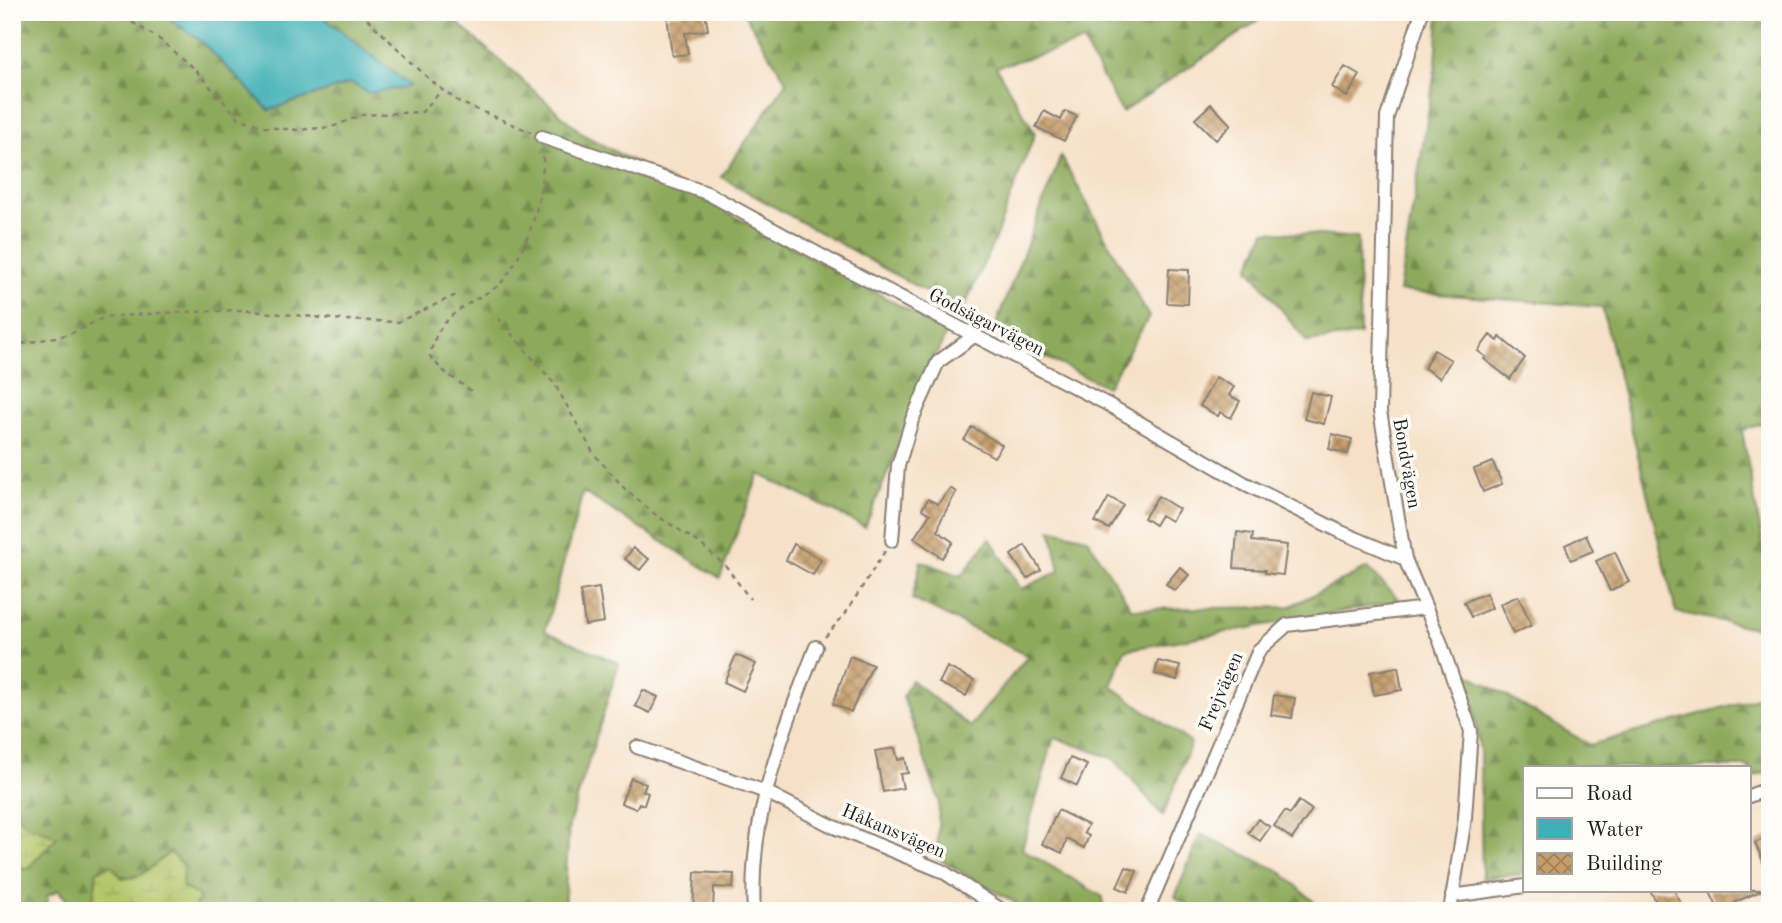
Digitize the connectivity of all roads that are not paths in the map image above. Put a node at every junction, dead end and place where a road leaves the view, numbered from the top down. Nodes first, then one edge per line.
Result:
1 (1422, 12) edge
2 (542, 137) road end
3 (974, 336) junction
4 (892, 540) road end
5 (1405, 559) junction
6 (1426, 608) junction
7 (816, 647) road end
8 (637, 747) dead end
9 (1770, 788) edge
10 (766, 792) junction
11 (1750, 796) edge
12 (1523, 886) edge
13 (1451, 896) junction
14 (754, 911) edge
15 (1003, 911) edge
16 (1147, 911) edge
17 (1450, 911) edge

1 - 5 street, Bondvägen
2 - 3 street, Godsägarvägen
3 - 4 street
3 - 5 street, Godsägarvägen
5 - 6 street, Bondvägen
6 - 13 street, Bondvägen
6 - 16 street, Frejvägen
7 - 10 street
8 - 10 street, Håkansvägen
9 - 11 street
10 - 14 street
10 - 15 street, Håkansvägen
12 - 13 street
13 - 17 street, Bondvägen

